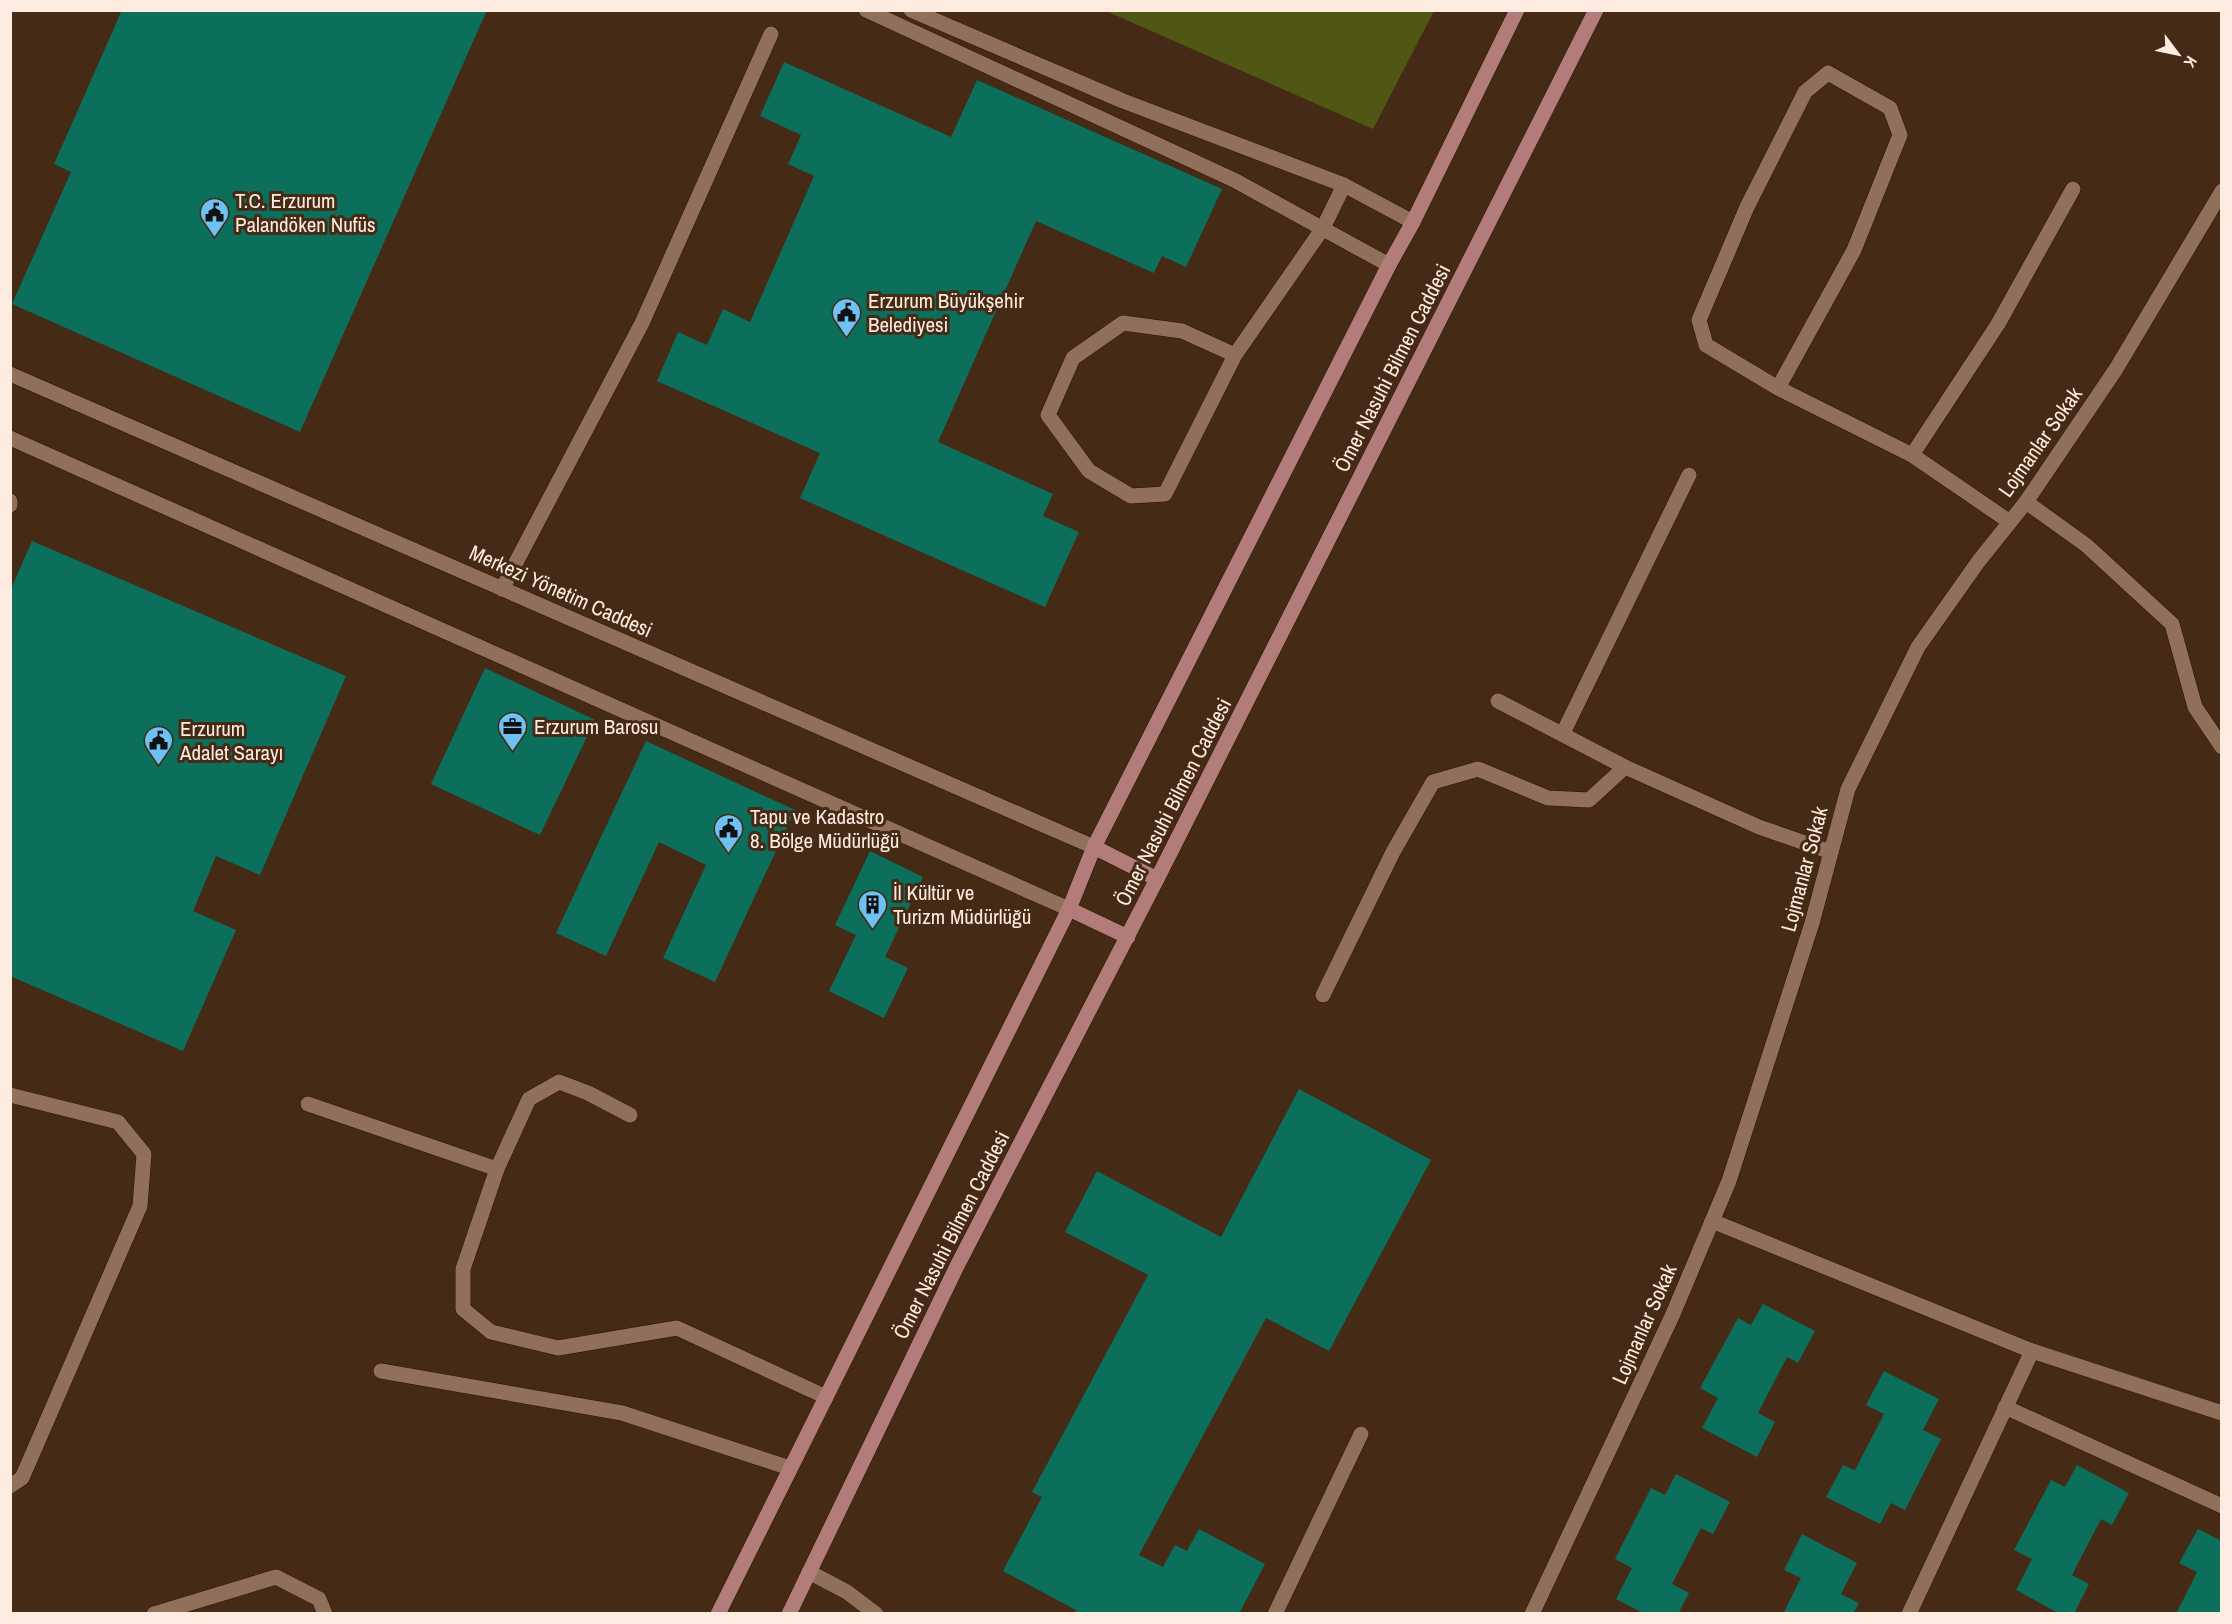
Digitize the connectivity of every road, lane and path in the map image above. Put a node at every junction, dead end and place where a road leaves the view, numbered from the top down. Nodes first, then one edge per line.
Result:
1 (866, 10) edge
2 (912, 10) edge
3 (1517, 10) edge
4 (1596, 10) edge
5 (771, 34) dead end
6 (1344, 185) junction
7 (2073, 189) dead end
8 (2222, 191) edge
9 (1413, 222) junction
10 (1323, 228) junction
11 (1389, 265) junction
12 (1235, 355) junction
13 (10, 374) edge
14 (1778, 388) junction
15 (10, 438) edge
16 (1912, 455) junction
17 (1689, 475) dead end
18 (2026, 502) junction
19 (2010, 522) junction
20 (502, 589) junction
21 (1498, 701) dead end
22 (1563, 733) junction
23 (2222, 747) edge
24 (1625, 767) junction
25 (1094, 847) junction
26 (1831, 852) junction
27 (1157, 879) junction
28 (1070, 909) junction
29 (1128, 937) junction
30 (1323, 995) dead end
31 (10, 1095) edge
32 (308, 1104) dead end
33 (630, 1115) dead end
34 (497, 1169) junction
35 (1712, 1221) junction
36 (2032, 1351) junction
37 (381, 1371) dead end
38 (826, 1397) junction
39 (2005, 1407) junction
40 (2222, 1413) edge
41 (1361, 1434) dead end
42 (790, 1468) junction
43 (10, 1486) edge
44 (2222, 1506) edge
45 (810, 1572) junction
46 (154, 1614) edge
47 (325, 1614) edge
48 (718, 1614) edge
49 (789, 1614) edge
50 (876, 1614) edge
51 (1275, 1614) edge
52 (1532, 1614) edge
53 (1909, 1614) edge

1 - 10 street
2 - 6 street
3 - 9 main road, Ömer Nasuhi Bilmen Caddesi
4 - 27 main road, Ömer Nasuhi Bilmen Caddesi
5 - 20 street
6 - 9 street
6 - 10 street
7 - 16 street
8 - 18 street, Lojmanlar Sokak
9 - 11 main road, Ömer Nasuhi Bilmen Caddesi
10 - 11 street
10 - 12 street
11 - 25 main road, Ömer Nasuhi Bilmen Caddesi
12 - 12 street
13 - 20 street, Merkezi Yönetim Caddesi
14 - 14 street
14 - 16 street
15 - 28 street
16 - 19 street
17 - 22 street
18 - 19 street, Lojmanlar Sokak
18 - 23 street
19 - 26 street, Lojmanlar Sokak
20 - 25 street, Merkezi Yönetim Caddesi
21 - 22 street
22 - 24 street
24 - 26 street
24 - 30 street
25 - 27 main road
25 - 28 main road, Ömer Nasuhi Bilmen Caddesi
26 - 35 street, Lojmanlar Sokak
27 - 29 main road, Ömer Nasuhi Bilmen Caddesi
28 - 29 main road
28 - 38 main road, Ömer Nasuhi Bilmen Caddesi
29 - 45 main road, Ömer Nasuhi Bilmen Caddesi
31 - 43 street
32 - 34 street
33 - 34 street
34 - 38 street
35 - 36 street
35 - 52 street, Lojmanlar Sokak
36 - 39 street
36 - 40 street
37 - 42 street
38 - 42 main road, Ömer Nasuhi Bilmen Caddesi
39 - 44 street
39 - 53 street
41 - 51 street
42 - 48 main road, Ömer Nasuhi Bilmen Caddesi
45 - 49 main road, Ömer Nasuhi Bilmen Caddesi
45 - 50 street
46 - 47 street

